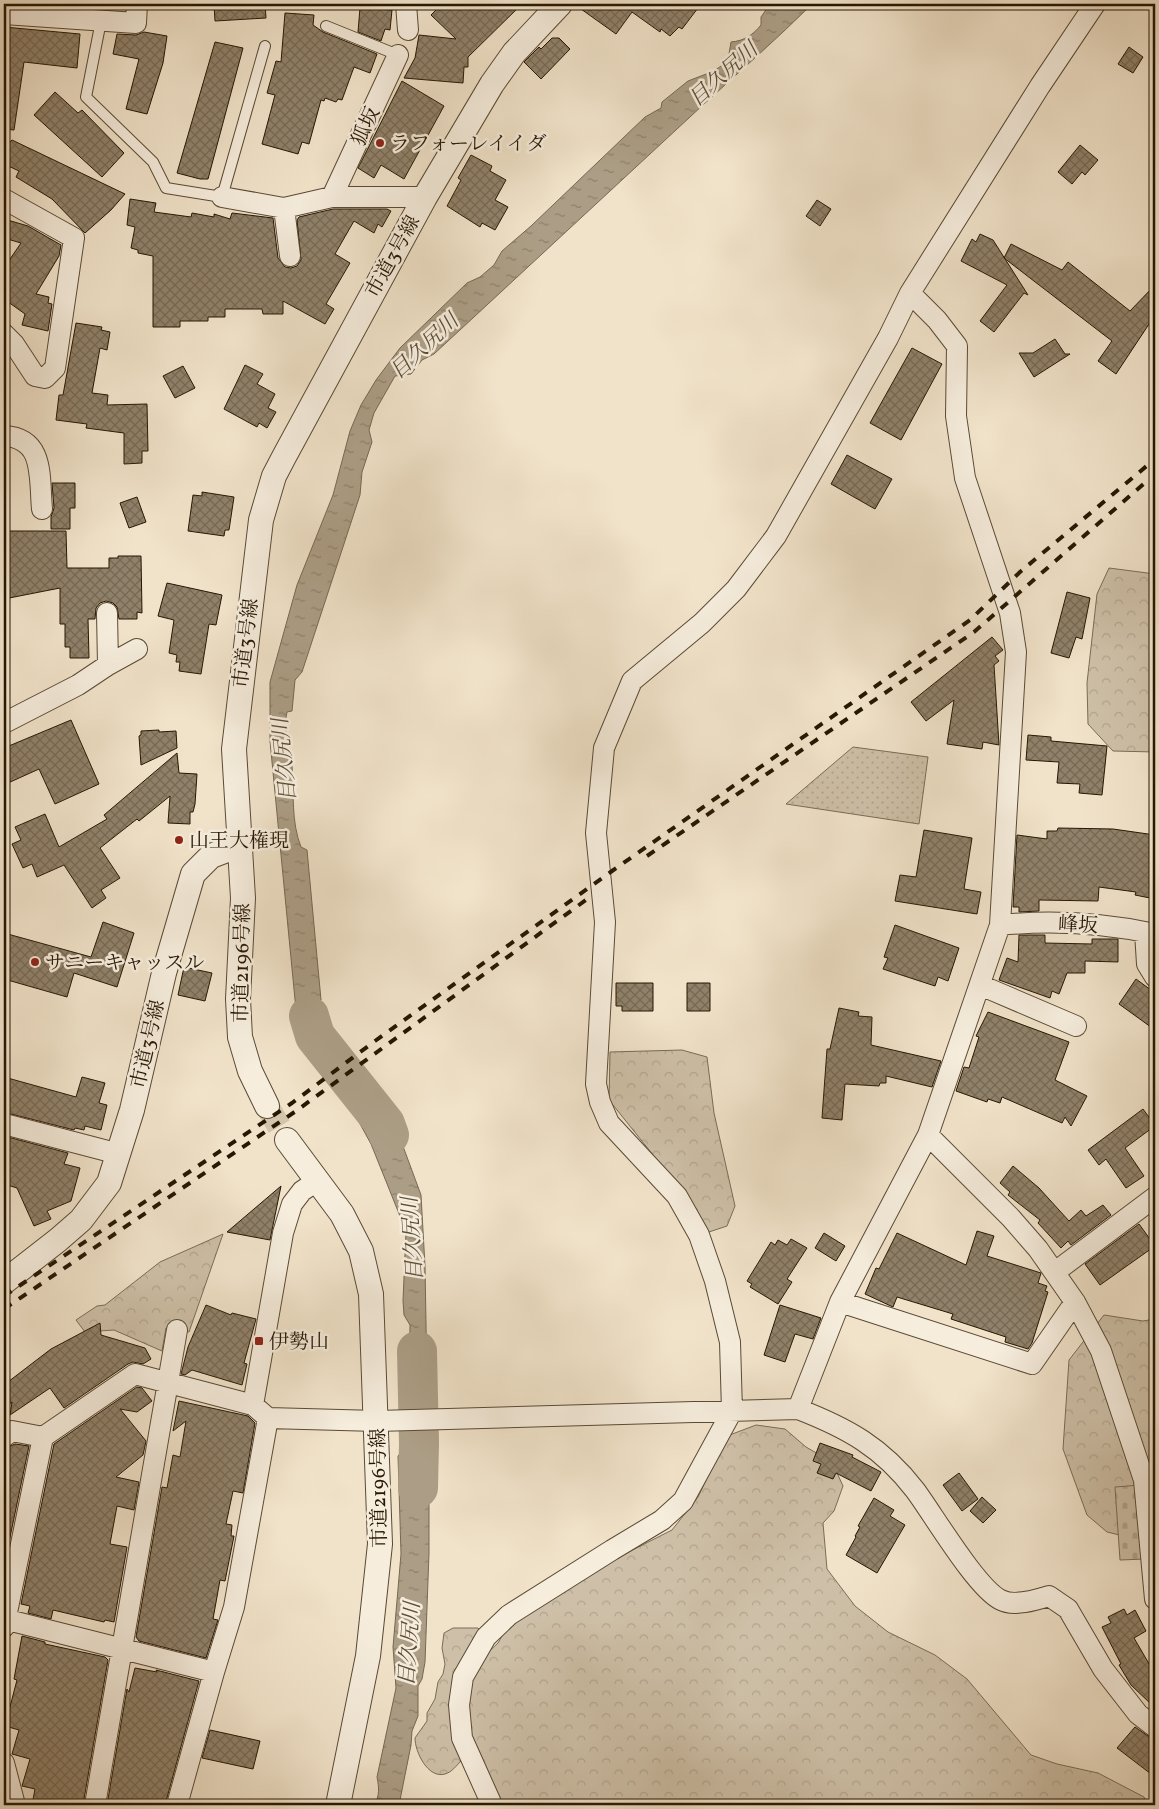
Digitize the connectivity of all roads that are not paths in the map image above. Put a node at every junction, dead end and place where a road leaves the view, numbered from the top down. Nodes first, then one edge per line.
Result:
1 (137, 4) edge
2 (406, 4) edge
3 (560, 4) edge
4 (1095, 4) edge
5 (4, 14) edge
6 (101, 21) junction
7 (326, 26) dead end
8 (408, 30) dead end
9 (265, 46) dead end
10 (398, 55) joint
11 (222, 197) junction
12 (332, 197) junction
13 (425, 197) junction
14 (4, 199) edge
15 (284, 208) junction
16 (290, 256) dead end
17 (910, 292) junction
18 (4, 334) edge
19 (4, 436) edge
20 (42, 509) dead end
21 (107, 613) dead end
22 (137, 649) dead end
23 (108, 665) junction
24 (4, 723) edge
25 (240, 845) junction
26 (1000, 925) junction
27 (1150, 933) edge
28 (1155, 977) edge
29 (980, 985) junction
30 (1076, 1026) dead end
31 (267, 1106) tunnel mouth
32 (8, 1125) dead end
33 (928, 1135) junction
34 (287, 1140) tunnel mouth
35 (119, 1154) junction
36 (317, 1181) junction
37 (1153, 1205) edge
38 (1055, 1272) junction
39 (4, 1282) edge
40 (840, 1302) junction
41 (1075, 1302) junction
42 (178, 1330) dead end
43 (168, 1382) junction
44 (253, 1405) junction
45 (798, 1409) junction
46 (732, 1411) junction
47 (268, 1418) junction
48 (385, 1421) junction
49 (4, 1437) edge
50 (43, 1437) junction
51 (1155, 1599) edge
52 (4, 1622) edge
53 (121, 1648) junction
54 (214, 1672) junction
55 (1155, 1727) edge
56 (4, 1763) edge
57 (15, 1805) edge
58 (95, 1805) edge
59 (177, 1805) edge
60 (338, 1805) edge
61 (492, 1805) edge

1 - 6 street
2 - 8 street
3 - 13 street, 市道3号線
4 - 17 street
5 - 6 street
6 - 11 lane
7 - 10 lane
9 - 11 lane
10 - 12 street, 狐坂
11 - 15 street
12 - 13 street
12 - 15 street
13 - 25 street, 市道3号線
14 - 18 street
15 - 16 street
17 - 26 street
17 - 46 street
19 - 20 street
21 - 23 street
22 - 23 street
23 - 24 street
25 - 31 street, 市道2196号線
25 - 35 street, 市道3号線
26 - 27 street, 峰坂
26 - 29 street
27 - 28 street
29 - 30 street
29 - 33 street
32 - 35 street
33 - 38 street
33 - 40 street
34 - 36 street, 市道2196号線
35 - 39 street, 市道3号線
36 - 44 street
36 - 48 street, 市道2196号線
37 - 38 street
38 - 41 street
40 - 41 street
40 - 45 street
41 - 51 street
42 - 43 street
43 - 44 street
43 - 50 street
43 - 53 street
44 - 47 street
45 - 46 street
45 - 55 street
46 - 48 street
46 - 61 street
47 - 48 street
47 - 54 street
48 - 60 street, 市道2196号線
49 - 50 street
50 - 52 street
52 - 53 street
53 - 54 street
53 - 58 street
54 - 59 street
56 - 57 street

